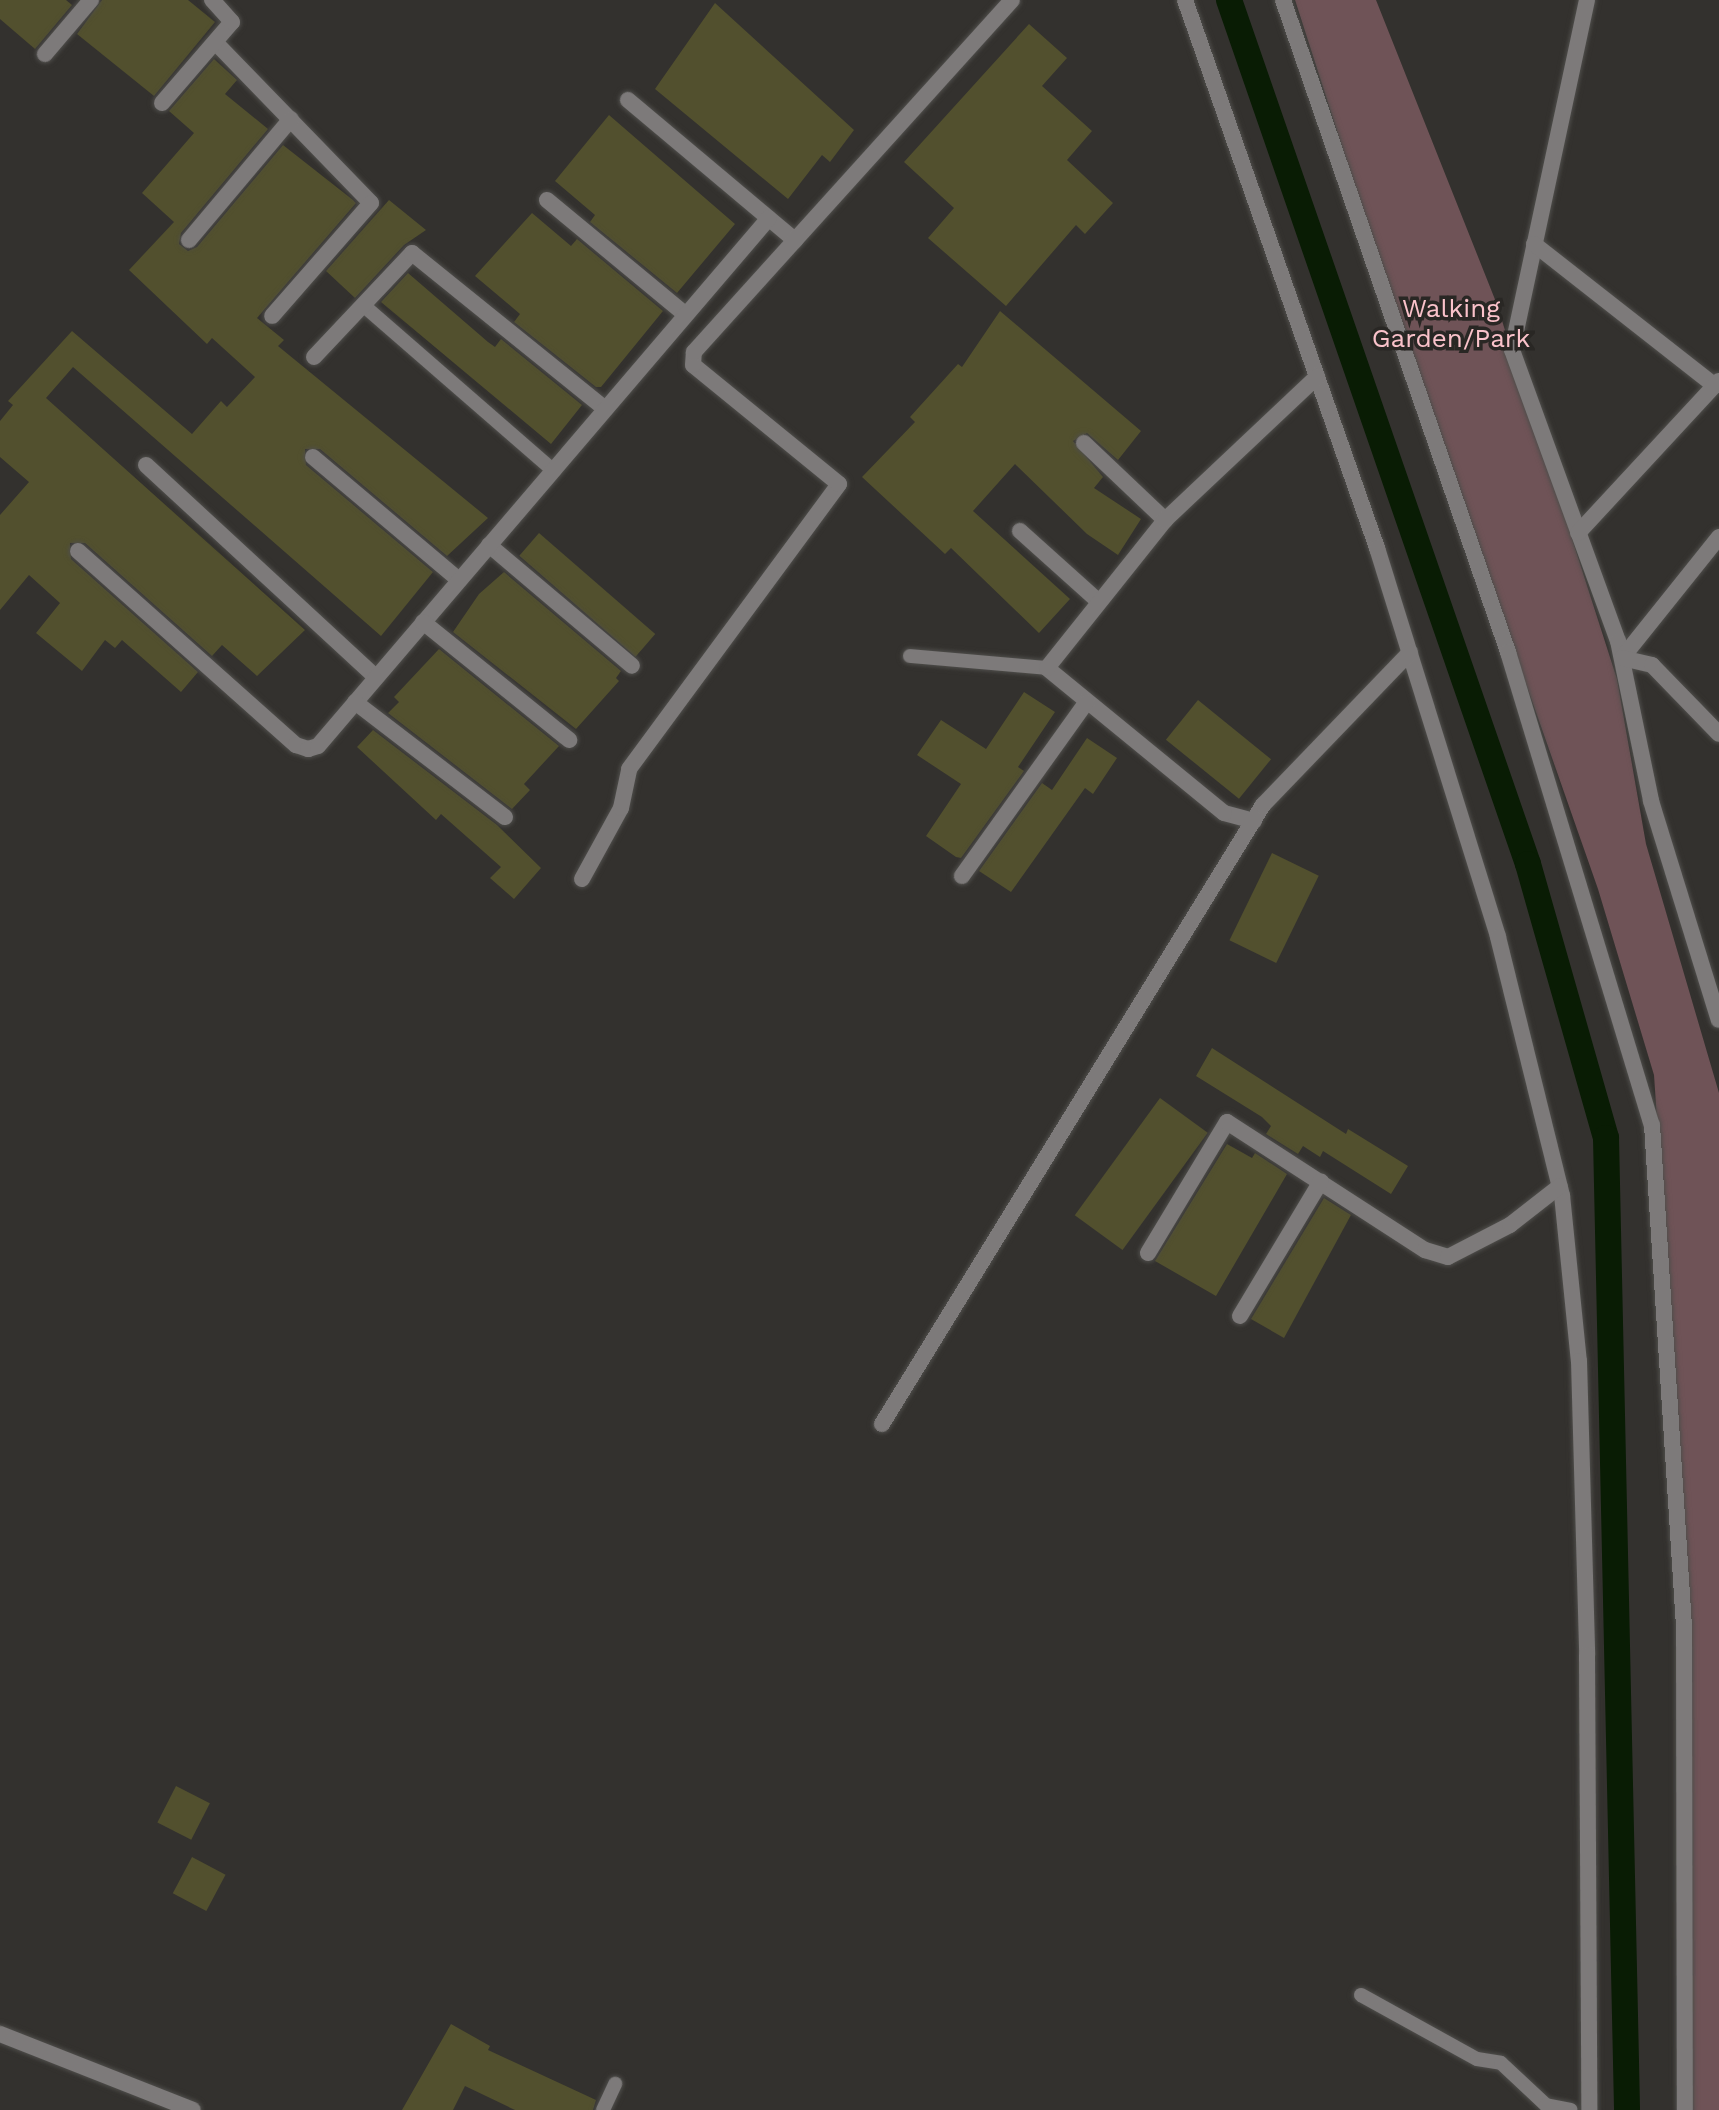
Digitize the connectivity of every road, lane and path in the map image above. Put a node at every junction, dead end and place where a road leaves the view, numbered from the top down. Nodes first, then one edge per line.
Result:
1 (91, 0) edge
2 (212, 0) edge
3 (1012, 0) edge
4 (1185, 0) edge
5 (1283, 0) edge
6 (1587, 0) edge
7 (215, 42) junction
8 (45, 54) dead end
9 (628, 100) dead end
10 (162, 103) dead end
11 (291, 119) junction
12 (547, 200) dead end
13 (769, 218) junction
14 (189, 240) dead end
15 (795, 240) junction
16 (1534, 244) junction
17 (363, 305) junction
18 (686, 315) junction
19 (272, 316) dead end
20 (314, 357) dead end
21 (1317, 377) junction
22 (1717, 384) edge
23 (605, 409) junction
24 (1084, 443) dead end
25 (313, 457) dead end
26 (146, 465) dead end
27 (553, 470) junction
28 (1165, 520) junction
29 (1020, 531) dead end
30 (1578, 533) junction
31 (1719, 537) edge
32 (489, 545) junction
33 (78, 551) dead end
34 (459, 580) junction
35 (1097, 600) junction
36 (423, 622) junction
37 (1410, 652) junction
38 (910, 656) dead end
39 (1622, 658) junction
40 (632, 666) dead end
41 (1047, 668) junction
42 (376, 677) junction
43 (355, 702) junction
44 (1086, 703) junction
45 (1719, 734) edge
46 (569, 740) dead end
47 (505, 817) dead end
48 (1254, 821) junction
49 (962, 876) dead end
50 (582, 879) dead end
51 (1719, 1020) edge
52 (1321, 1181) junction
53 (1560, 1186) junction
54 (1148, 1253) dead end
55 (1240, 1316) dead end
56 (882, 1424) dead end
57 (1361, 1995) dead end
58 (0, 2034) edge
59 (615, 2084) dead end
60 (193, 2110) edge
61 (603, 2110) edge
62 (1571, 2110) edge
63 (1589, 2110) edge
64 (1685, 2110) edge

1 - 8 street
2 - 7 street
3 - 15 street
4 - 21 street
5 - 64 street
6 - 16 street
7 - 10 street
7 - 11 street
9 - 13 street
11 - 14 street
11 - 19 street
12 - 18 street
13 - 15 street
13 - 18 street
15 - 50 street
16 - 22 street
16 - 30 street
17 - 20 street
17 - 23 street
17 - 27 lane
18 - 23 street
21 - 28 street
21 - 37 street
22 - 30 street
23 - 27 street
24 - 28 street
25 - 34 street
26 - 42 street
27 - 32 street
28 - 35 street
29 - 35 street
30 - 39 street
31 - 39 street
32 - 34 street
32 - 40 street
33 - 43 street
34 - 36 street
35 - 41 street
36 - 42 street
36 - 46 street
37 - 48 street
37 - 53 street
38 - 41 lane
39 - 45 street
39 - 51 street
41 - 44 street
42 - 43 street
43 - 47 street
44 - 48 street
44 - 49 street
48 - 56 street
52 - 53 street
52 - 54 street
52 - 55 street
53 - 63 street
57 - 62 lane
58 - 60 street
59 - 61 lane

